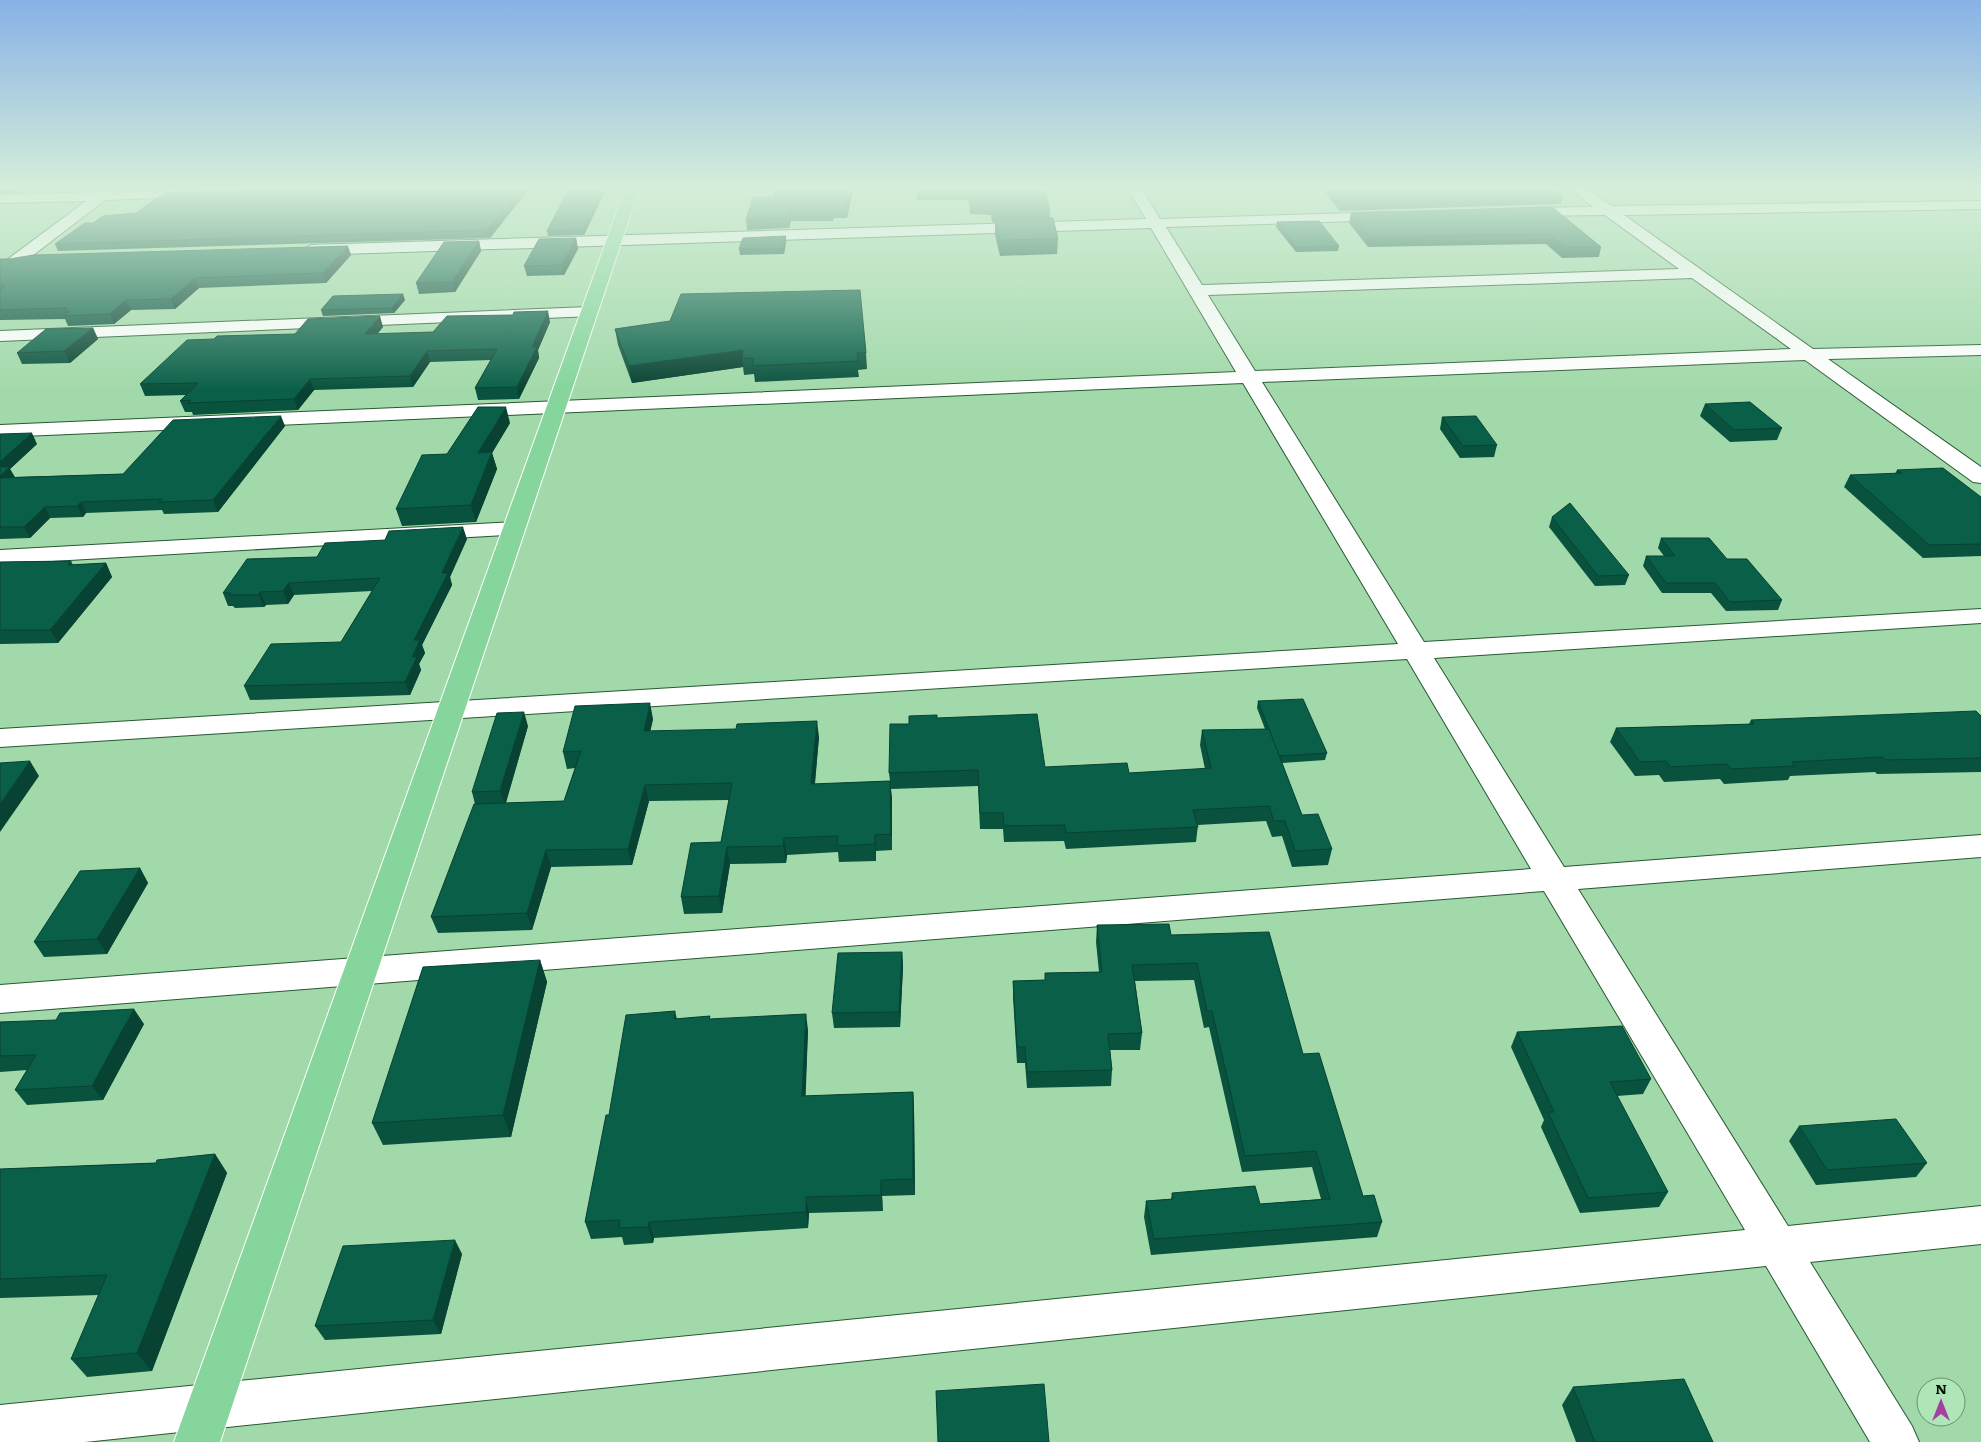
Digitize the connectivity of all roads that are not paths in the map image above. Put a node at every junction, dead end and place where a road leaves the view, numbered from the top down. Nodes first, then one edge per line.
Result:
1 (22, 256) edge
2 (608, 256) edge
3 (1175, 256) edge
4 (1673, 256) edge
5 (47, 259) edge
6 (0, 260) edge
7 (17, 260) junction
8 (0, 273) edge
9 (1696, 273) junction
10 (1196, 290) junction
11 (588, 312) junction
12 (0, 336) edge
13 (1981, 350) edge
14 (1810, 354) junction
15 (1249, 377) junction
16 (555, 406) junction
17 (0, 431) edge
18 (1981, 476) edge
19 (513, 529) junction
20 (0, 557) edge
21 (1981, 616) edge
22 (1416, 651) junction
23 (450, 711) junction
24 (0, 738) edge
25 (1981, 846) edge
26 (1554, 879) junction
27 (359, 971) junction
28 (0, 999) edge
29 (1981, 1225) edge
30 (1777, 1246) junction
31 (203, 1425) edge
32 (0, 1428) edge
33 (1896, 1442) edge

1 - 7 street
2 - 11 main road
3 - 10 street
4 - 9 street
5 - 7 street
6 - 7 street
7 - 8 street
9 - 10 street
9 - 14 street
10 - 15 street
11 - 12 street
11 - 16 main road
13 - 14 street
14 - 15 street
14 - 18 street
15 - 16 street
15 - 22 street
16 - 17 street
16 - 19 main road
19 - 20 street
19 - 23 main road
21 - 22 street
22 - 23 street
22 - 26 street
23 - 24 street
23 - 27 main road
25 - 26 street
26 - 27 street
26 - 30 street
27 - 28 street
27 - 31 main road
29 - 30 street
30 - 31 street
30 - 33 street
31 - 32 street

